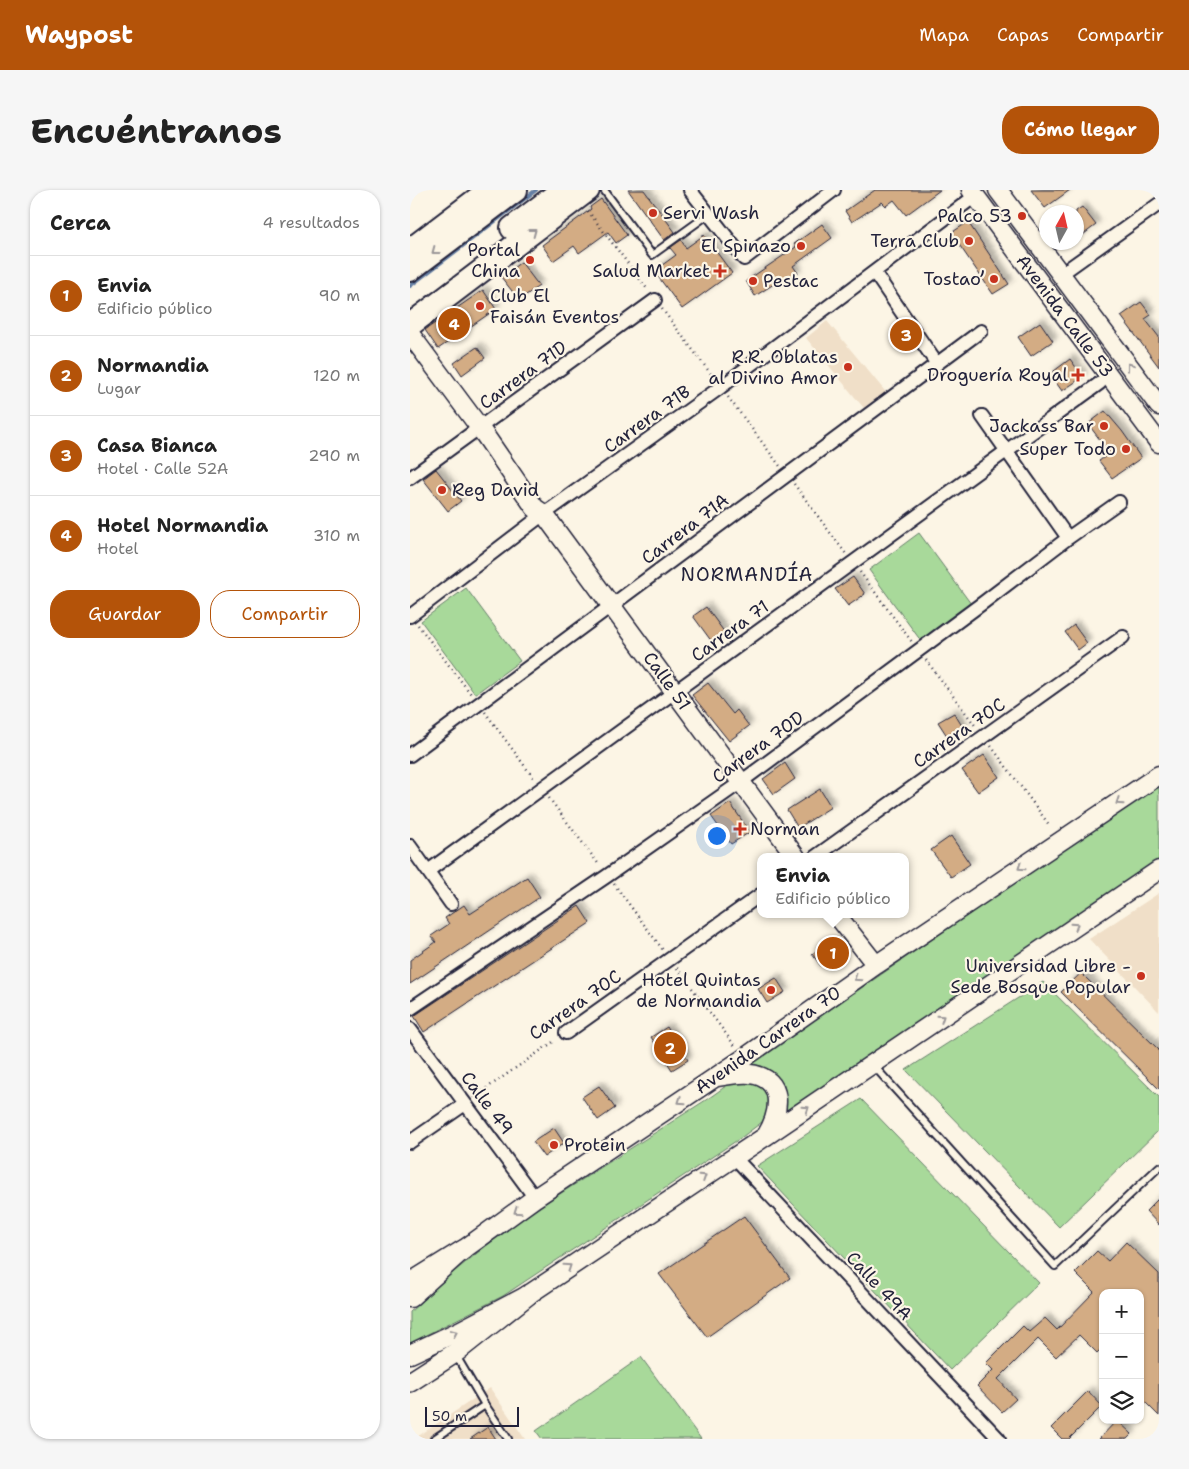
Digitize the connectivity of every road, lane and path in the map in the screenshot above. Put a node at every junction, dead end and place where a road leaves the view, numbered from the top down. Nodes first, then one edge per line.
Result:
1 (516, 190) edge
2 (604, 190) edge
3 (690, 190) edge
4 (834, 190) edge
5 (998, 190) edge
6 (576, 192) edge
7 (973, 193) edge
8 (482, 195) edge
9 (1159, 204) edge
10 (709, 214) junction
11 (460, 233) junction
12 (410, 250) edge
13 (410, 270) edge
14 (874, 272) junction
15 (1061, 274) junction
16 (656, 300) junction
17 (410, 307) edge
18 (410, 325) edge
19 (981, 331) dead end
20 (410, 334) edge
21 (937, 364) junction
22 (1100, 383) dead end
23 (721, 387) junction
24 (1159, 406) edge
25 (982, 416) dead end
26 (480, 428) junction
27 (1159, 443) edge
28 (1008, 451) junction
29 (787, 475) junction
30 (410, 478) edge
31 (1119, 502) dead end
32 (539, 514) junction
33 (1068, 538) junction
34 (853, 563) junction
35 (608, 608) junction
36 (411, 615) edge
37 (1123, 637) dead end
38 (918, 650) junction
39 (672, 695) junction
40 (478, 704) junction
41 (984, 737) junction
42 (410, 754) edge
43 (1159, 774) edge
44 (738, 784) junction
45 (542, 788) junction
46 (1050, 826) dead end
47 (410, 846) edge
48 (783, 853) edge
49 (793, 853) edge
50 (821, 853) edge
51 (1159, 870) edge
52 (428, 871) junction
53 (607, 876) junction
54 (757, 897) edge
55 (451, 904) dead end
56 (839, 918) edge
57 (670, 959) junction
58 (876, 965) junction
59 (410, 1009) edge
60 (410, 1029) edge
61 (566, 1033) joint
62 (737, 1049) dead end
63 (872, 1064) junction
64 (716, 1077) junction
65 (465, 1104) junction
66 (766, 1136) junction
67 (410, 1142) edge
68 (734, 1157) junction
69 (1159, 1167) edge
70 (535, 1198) junction
71 (463, 1250) junction
72 (410, 1283) edge
73 (528, 1295) junction
74 (410, 1298) edge
75 (454, 1353) junction
76 (410, 1354) edge
77 (410, 1382) edge
78 (485, 1405) junction
79 (434, 1439) edge
80 (508, 1439) edge
81 (999, 1439) edge

1 - 11 highway
2 - 10 lane
3 - 10 street
4 - 10 street
5 - 15 main road, Avenida Calle 53
6 - 16 path
6 - 17 highway
18 -> 6 highway
7 - 14 street, Carrera 71B
7 - 27 main road, Avenida Calle 53
8 - 11 highway
8 - 12 highway
9 - 15 street
11 -> 13 highway
14 - 21 street
14 - 23 street, Carrera 71B
24 -> 15 main road, Avenida Calle 53
16 - 23 path
16 - 26 street, Carrera 71D
19 - 21 street, Carrera 71A
20 - 26 main road, Calle 51
21 - 29 street, Carrera 71A
22 - 28 street, Carrera 71
23 - 29 path
23 - 32 street, Carrera 71B
25 - 28 street
26 - 30 street, Carrera 71D
26 - 32 main road, Calle 51
28 - 33 street
28 - 34 street, Carrera 71
29 - 34 path
29 - 35 street, Carrera 71A
31 - 33 street, Carrera 70D
32 - 35 main road, Calle 51
32 - 36 street, Carrera 71B
33 - 38 street, Carrera 70D
34 - 38 path
34 - 39 street, Carrera 71
35 - 39 main road, Calle 51
35 - 40 street, Carrera 71A
36 - 40 path
37 - 41 street, Carrera 70C
38 - 41 path
38 - 44 street, Carrera 70D
39 - 44 main road, Calle 51
39 - 45 street, Carrera 71
40 - 42 street, Carrera 71A
40 - 45 path
41 - 46 path
41 - 50 street, Carrera 70C
43 -> 58 main road, Avenida Carrera 70
44 - 48 main road, Calle 51
44 - 49 main road, Calle 51
44 - 53 street, Carrera 70D
45 - 52 street, Carrera 71
45 - 53 path
47 - 52 street
63 -> 51 main road
52 - 55 street
53 - 57 path
53 - 59 street, Carrera 70D
54 - 57 street, Carrera 70C
56 - 58 main road
57 - 61 street, Carrera 70C
57 - 62 path
58 -> 64 main road, Avenida Carrera 70
60 - 65 street, Calle 49
61 - 65 path, Carrera 70C
66 -> 63 main road
63 - 69 lane
64 - 66 main road
64 -> 70 main road, Avenida Carrera 70
65 - 67 street
65 - 70 street, Calle 49
66 - 68 main road
73 -> 68 main road
68 - 81 street, Calle 49A
70 -> 71 main road, Avenida Carrera 70
71 - 72 main road
71 - 74 main road, Avenida Carrera 70
73 - 75 main road
76 -> 73 main road
75 - 77 main road
75 - 78 lane
78 - 79 lane
78 - 80 lane

